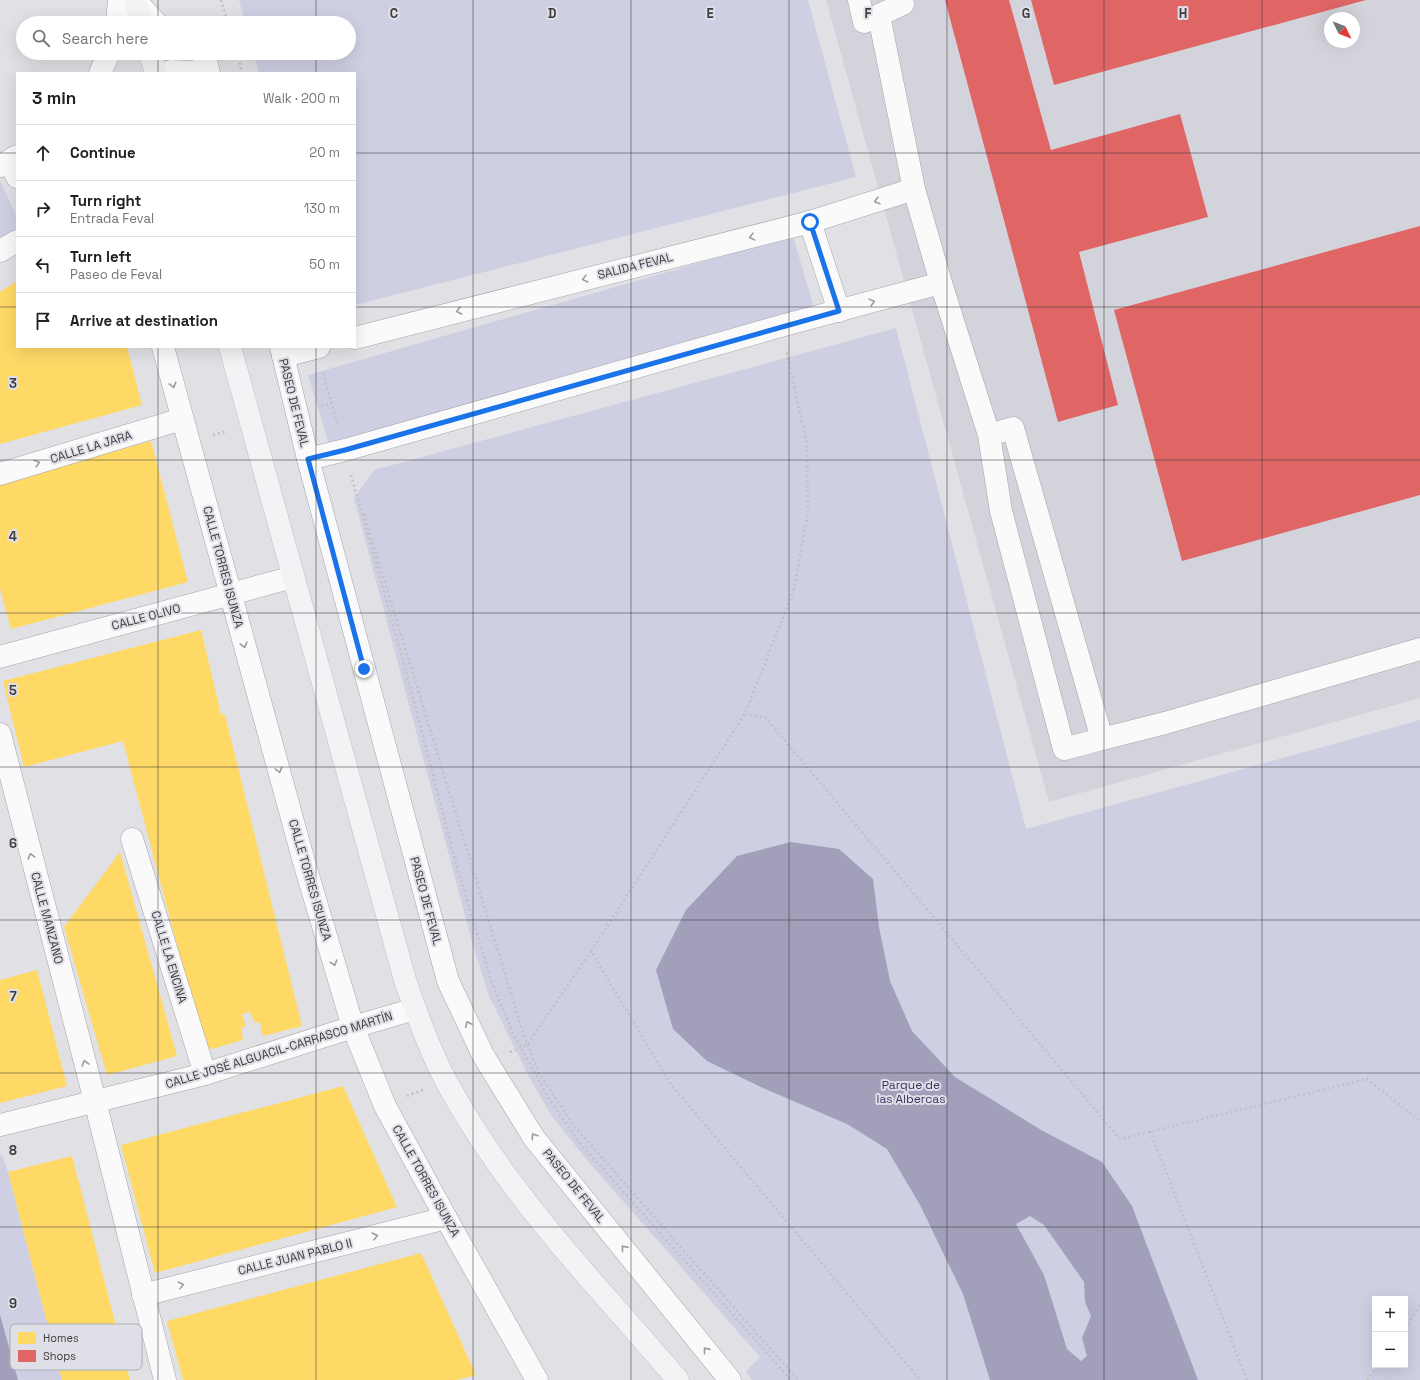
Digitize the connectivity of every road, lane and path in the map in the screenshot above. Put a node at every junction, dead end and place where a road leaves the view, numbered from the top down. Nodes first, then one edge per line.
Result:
1 (119, 0) edge
2 (135, 0) edge
3 (221, 0) edge
4 (859, 0) edge
5 (902, 0) edge
6 (117, 16) edge
7 (140, 16) edge
8 (150, 16) edge
9 (226, 16) edge
10 (879, 16) junction
11 (106, 60) edge
12 (152, 60) edge
13 (206, 60) edge
14 (239, 60) edge
15 (100, 72) edge
16 (156, 72) edge
17 (168, 72) edge
18 (196, 72) edge
19 (209, 72) edge
20 (242, 72) edge
21 (914, 189) junction
22 (810, 222) junction
23 (16, 242) edge
24 (0, 251) edge
25 (941, 283) junction
26 (839, 311) junction
27 (781, 326) junction
28 (356, 338) edge
29 (163, 348) edge
30 (230, 348) edge
31 (311, 348) edge
32 (318, 348) edge
33 (282, 352) edge
34 (182, 419) junction
35 (989, 435) junction
36 (345, 450) junction
37 (308, 459) junction
38 (0, 474) edge
39 (1033, 502) junction
40 (1001, 511) junction
41 (293, 577) junction
42 (230, 594) junction
43 (1420, 649) edge
44 (0, 657) edge
45 (745, 714) junction
46 (0, 734) edge
47 (1102, 740) junction
48 (132, 839) dead end
49 (591, 951) junction
50 (415, 1009) junction
51 (353, 1027) junction
52 (527, 1045) junction
53 (205, 1074) junction
54 (95, 1101) junction
55 (1420, 1121) edge
56 (0, 1125) edge
57 (1150, 1131) junction
58 (446, 1218) junction
59 (143, 1295) junction
60 (1420, 1305) edge
61 (1408, 1323) edge
62 (1377, 1368) edge
63 (530, 1379) edge
64 (165, 1380) edge
65 (676, 1380) edge
66 (730, 1380) edge
67 (791, 1380) edge
68 (798, 1380) edge
69 (920, 1380) edge
70 (1247, 1380) edge
71 (1367, 1380) edge

1 - 6 street
2 - 7 main road
2 - 8 street
3 - 9 path
4 - 10 street
5 - 10 street
10 - 21 street
11 - 15 street
12 - 16 main road
13 - 19 street
14 - 20 path
17 - 18 street
21 -> 22 street, SALIDA FEVAL
21 - 25 street
22 - 26 street
22 -> 28 street, SALIDA FEVAL
23 - 24 street
26 -> 25 street
25 - 35 street
26 - 27 street
27 - 36 street
27 - 45 path
29 -> 34 street, CALLE TORRES ISUNZA
30 - 41 main road
31 - 33 street
32 - 36 path
33 - 37 street, PASEO DE FEVAL
38 -> 34 street, CALLE LA JARA
34 - 42 street, CALLE TORRES ISUNZA
35 - 39 street
35 - 40 street
36 - 37 street
36 - 52 path
36 - 67 path
66 -> 37 street, PASEO DE FEVAL
39 - 40 street
39 - 47 street
40 - 47 street
41 - 42 street, CALLE OLIVO
41 - 50 main road
42 - 44 street, CALLE OLIVO
42 -> 51 street, CALLE TORRES ISUNZA
43 - 47 street
45 - 49 path
45 - 57 path
54 -> 46 street, CALLE MANZANO
48 - 53 street, CALLE LA ENCINA
49 - 52 path
49 - 69 path
50 - 51 street, CALLE JOSÉ ALGUACIL-CARRASCO MARTÍN
50 - 65 main road
51 - 53 street, CALLE JOSÉ ALGUACIL-CARRASCO MARTÍN
51 - 58 street, CALLE TORRES ISUNZA
52 - 68 path
53 - 54 street, CALLE JOSÉ ALGUACIL-CARRASCO MARTÍN
54 - 56 street, CALLE JOSÉ ALGUACIL-CARRASCO MARTÍN
54 - 59 street, CALLE MANZANO
55 - 57 path
57 - 70 path
59 -> 58 street, CALLE JUAN PABLO II
58 - 63 street, CALLE TORRES ISUNZA
59 - 64 street, CALLE MANZANO
60 - 61 path
62 - 71 path

